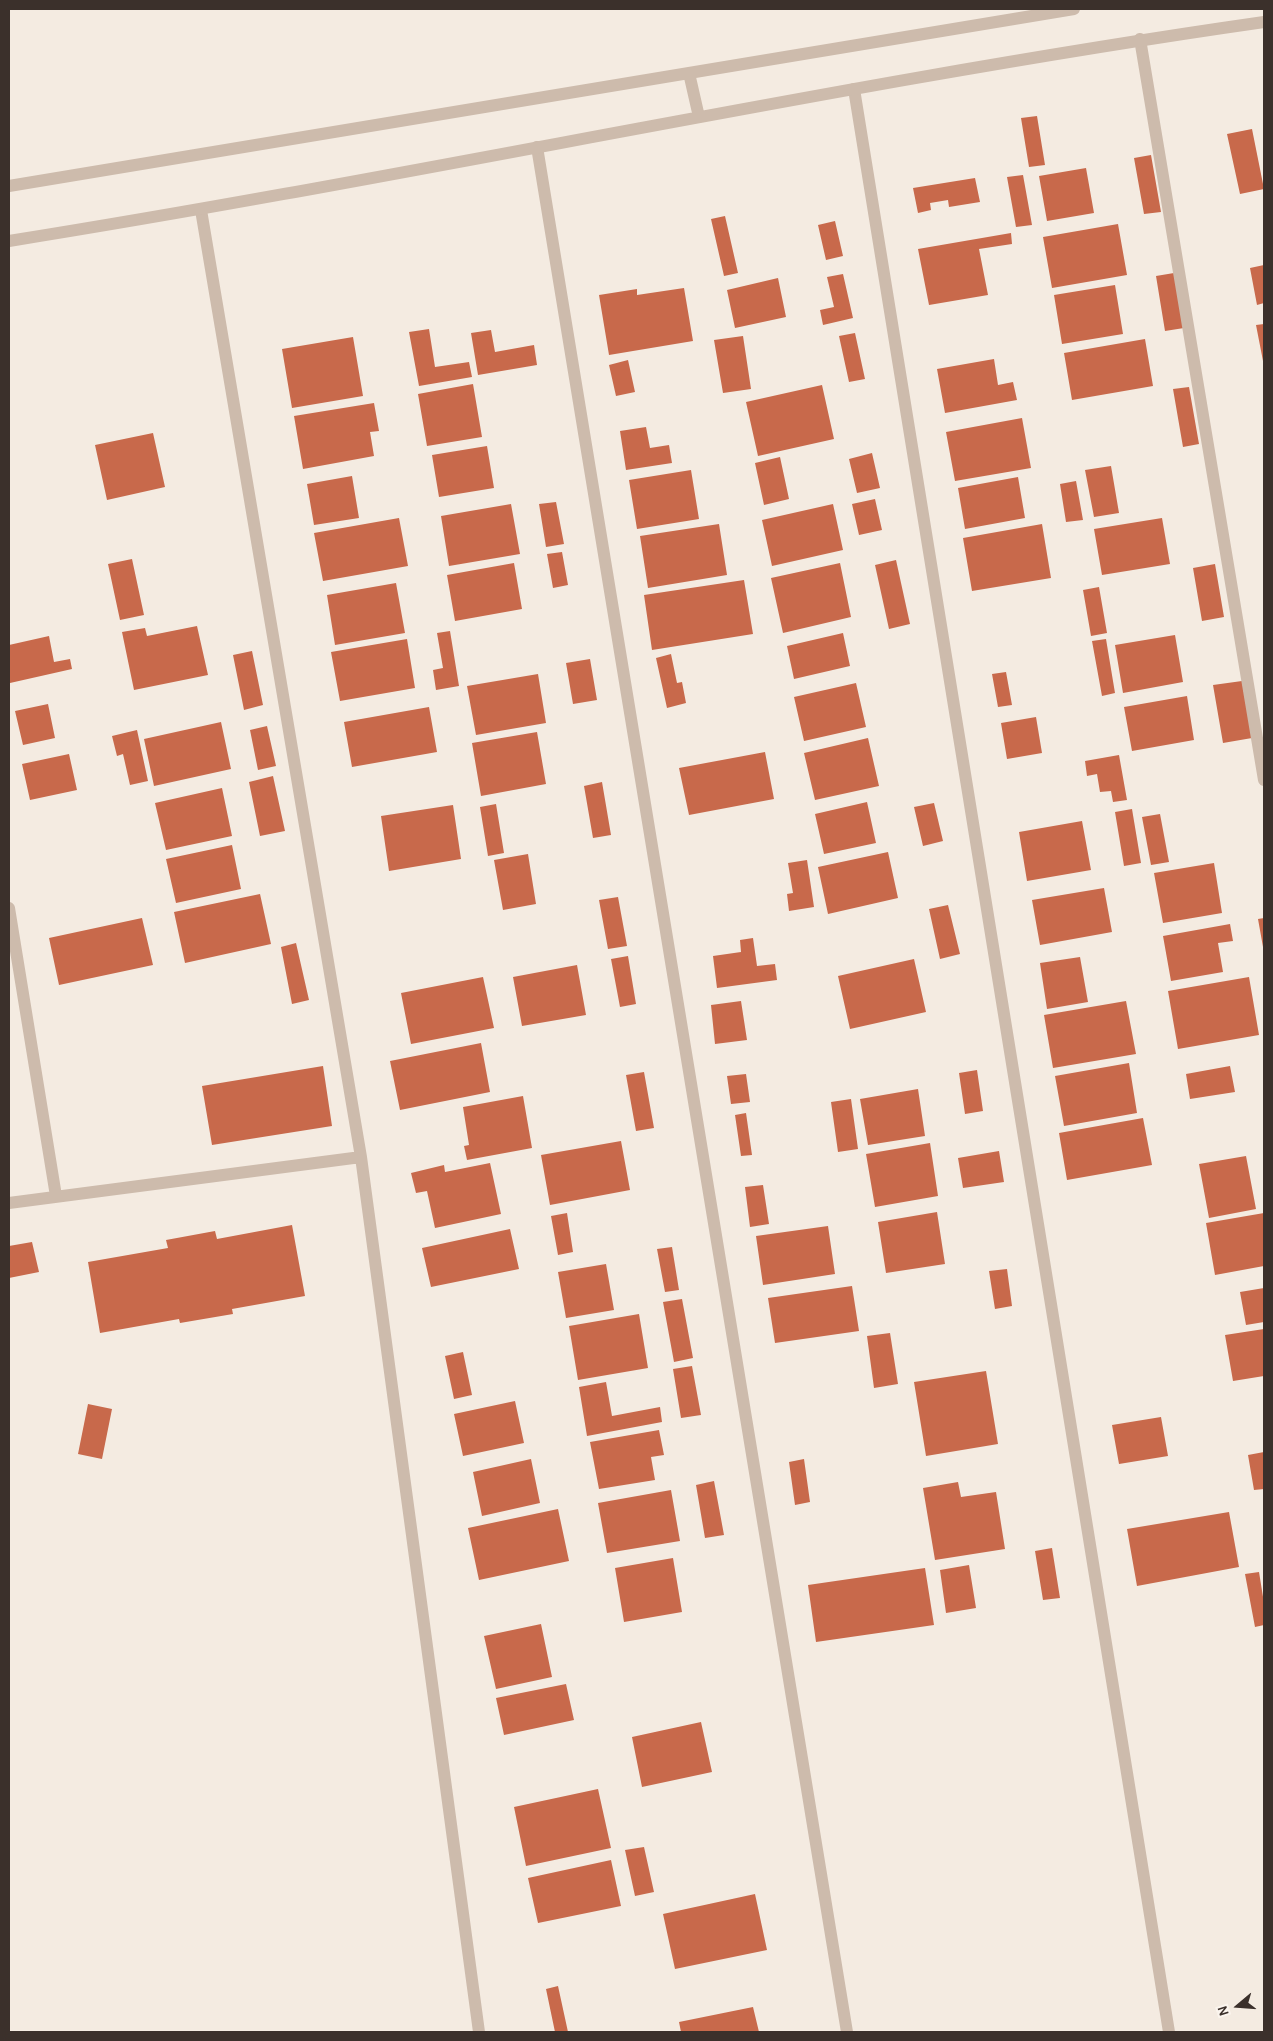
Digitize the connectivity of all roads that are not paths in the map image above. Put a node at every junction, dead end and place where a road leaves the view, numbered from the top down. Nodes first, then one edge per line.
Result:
1 (1074, 9) edge
2 (1264, 22) edge
3 (1140, 39) junction
4 (689, 73) junction
5 (854, 89) junction
6 (699, 117) junction
7 (537, 147) junction
8 (9, 186) edge
9 (201, 210) junction
10 (9, 241) edge
11 (1264, 780) edge
12 (9, 908) edge
13 (361, 1157) junction
14 (56, 1196) junction
15 (9, 1203) edge
16 (479, 2032) edge
17 (847, 2032) edge
18 (1168, 2032) edge

1 - 4 street
2 - 3 street
3 - 5 street
3 - 11 street
4 - 6 street
4 - 8 street
5 - 6 street
5 - 18 street
6 - 7 street
7 - 9 street
7 - 17 street
9 - 10 street
9 - 13 street
12 - 14 street
13 - 14 street
13 - 16 street
14 - 15 street

